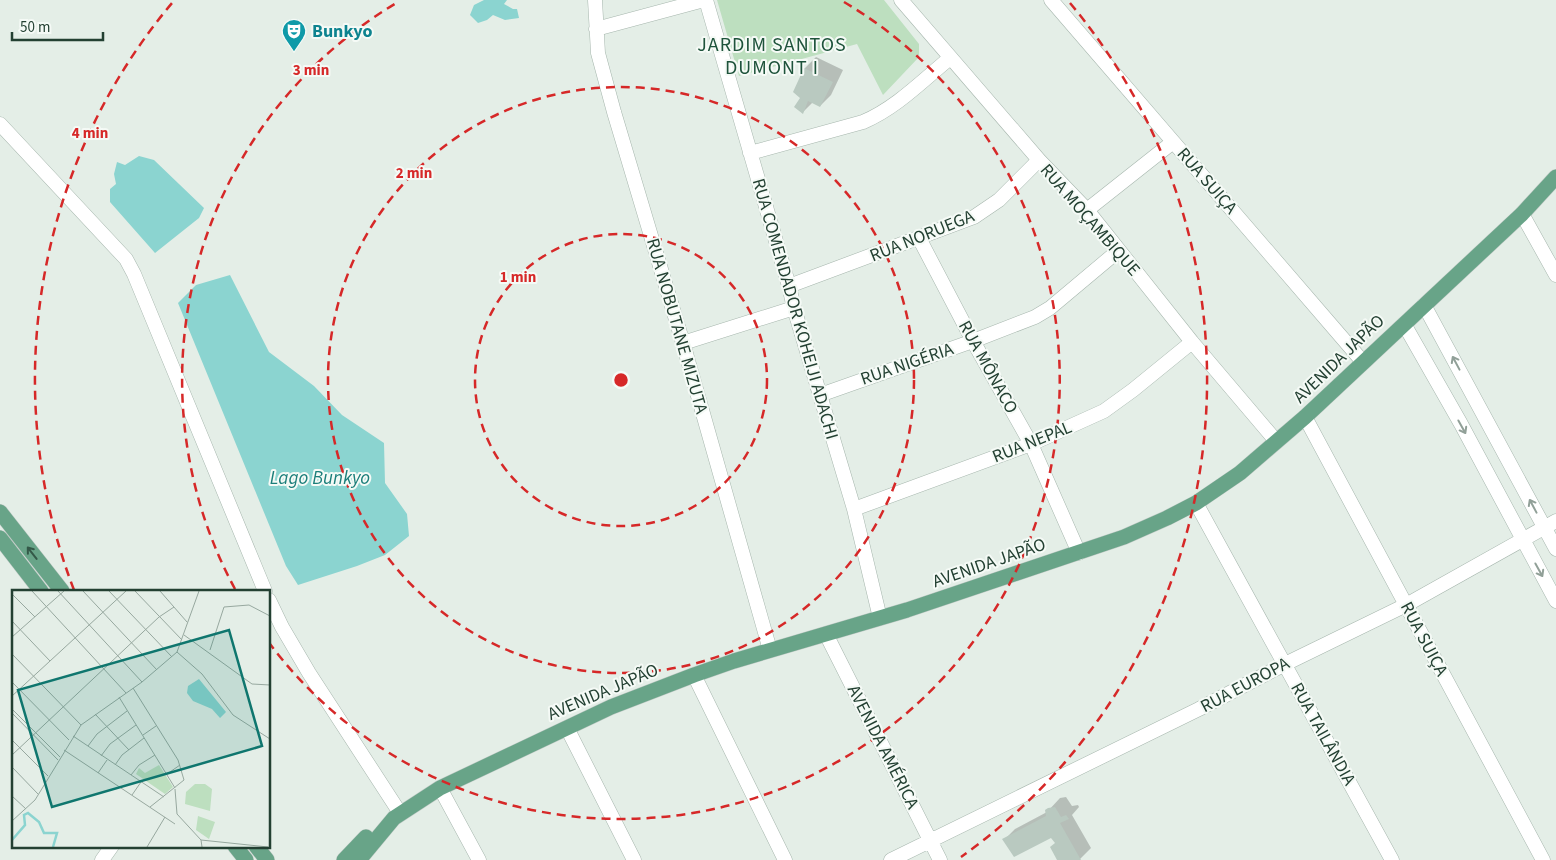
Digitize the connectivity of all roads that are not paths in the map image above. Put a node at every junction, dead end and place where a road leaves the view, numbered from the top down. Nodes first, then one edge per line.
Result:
1 (594, 0) edge
2 (705, 0) edge
3 (901, 0) edge
4 (1051, 0) edge
5 (596, 29) junction
6 (950, 58) junction
7 (0, 124) edge
8 (1173, 142) junction
9 (750, 153) junction
10 (1039, 160) junction
11 (1556, 177) edge
12 (1087, 210) junction
13 (1522, 214) junction
14 (919, 238) junction
15 (1118, 250) junction
16 (1556, 275) edge
17 (789, 286) junction
18 (1424, 305) junction
19 (794, 308) junction
20 (1404, 324) junction
21 (973, 341) junction
22 (1192, 342) junction
23 (683, 343) junction
24 (1363, 362) junction
25 (820, 395) junction
26 (1305, 417) junction
27 (1276, 441) junction
28 (1031, 444) junction
29 (1196, 503) junction
30 (854, 509) junction
31 (0, 512) edge
32 (1550, 525) edge
33 (0, 538) edge
34 (1522, 540) junction
35 (1556, 549) edge
36 (1079, 553) junction
37 (40, 590) edge
38 (61, 590) edge
39 (265, 590) edge
40 (1556, 601) edge
41 (270, 602) edge
42 (1406, 605) junction
43 (880, 618) junction
44 (826, 634) junction
45 (770, 650) junction
46 (1285, 664) junction
47 (694, 675) junction
48 (567, 728) junction
49 (440, 788) junction
50 (397, 815) junction
51 (930, 841) junction
52 (111, 848) edge
53 (237, 848) edge
54 (258, 848) edge
55 (102, 860) edge
56 (246, 860) edge
57 (267, 860) edge
58 (344, 860) edge
59 (359, 860) edge
60 (479, 860) edge
61 (634, 860) edge
62 (785, 860) edge
63 (891, 860) edge
64 (940, 860) edge
65 (1392, 860) edge
66 (1543, 860) edge

1 - 5 street, RUA NOBUTANE MIZUTA
2 - 5 street
2 - 9 street, RUA COMENDADOR KOHEIJI ADACHI
3 - 6 street, RUA MOÇAMBIQUE
4 - 8 street, RUA SUIÇA
5 - 23 street, RUA NOBUTANE MIZUTA
6 - 9 street
6 - 10 street, RUA MOÇAMBIQUE
7 - 39 street
8 - 12 street
8 - 24 street, RUA SUIÇA
9 - 17 street, RUA COMENDADOR KOHEIJI ADACHI
10 - 12 street, RUA MOÇAMBIQUE
10 - 14 street, RUA NORUEGA
11 - 13 main road, AVENIDA JAPÃO
12 - 15 street, RUA MOÇAMBIQUE
13 - 16 street
13 - 18 main road, AVENIDA JAPÃO
14 - 17 street, RUA NORUEGA
14 - 21 street, RUA MÔNACO
15 - 21 street, RUA NIGÉRIA
15 - 22 street, RUA MOÇAMBIQUE
17 - 19 street, RUA COMENDADOR KOHEIJI ADACHI
18 - 20 main road, AVENIDA JAPÃO
32 -> 18 street
19 - 23 street
19 - 25 street, RUA COMENDADOR KOHEIJI ADACHI
20 - 24 main road, AVENIDA JAPÃO
20 -> 34 street
21 - 25 street, RUA NIGÉRIA
21 - 28 street, RUA MÔNACO
22 - 27 street, RUA MOÇAMBIQUE
22 - 28 street, RUA NEPAL
23 - 45 street, RUA NOBUTANE MIZUTA
24 - 26 main road, AVENIDA JAPÃO
25 - 30 street, RUA COMENDADOR KOHEIJI ADACHI
26 - 27 main road, AVENIDA JAPÃO
26 - 42 street, RUA SUIÇA
27 - 29 main road, AVENIDA JAPÃO
28 - 30 street, RUA NEPAL
28 - 36 street, RUA MÔNACO
29 - 36 main road, AVENIDA JAPÃO
29 - 46 street, RUA TAILÂNDIA
30 - 43 street, RUA COMENDADOR KOHEIJI ADACHI
38 -> 31 main road
32 - 34 street, RUA EUROPA
32 - 35 street
33 - 37 main road
34 -> 40 street
34 - 42 street, RUA EUROPA
36 - 43 main road, AVENIDA JAPÃO
41 - 50 street
42 - 46 street, RUA EUROPA
42 - 66 street, RUA SUIÇA
43 - 44 main road, AVENIDA JAPÃO
44 - 45 main road, AVENIDA JAPÃO
44 - 51 street, AVENIDA AMÉRICA
45 - 47 main road, AVENIDA JAPÃO
46 - 51 street, RUA EUROPA
46 - 65 street, RUA TAILÂNDIA
47 - 48 main road, AVENIDA JAPÃO
47 - 62 street
48 - 49 main road, AVENIDA JAPÃO
48 - 61 street
49 - 50 main road, AVENIDA JAPÃO
49 - 60 street
50 - 58 main road
50 - 59 main road, AVENIDA JAPÃO
51 - 63 street, RUA EUROPA
51 - 64 street, AVENIDA AMÉRICA
52 - 55 street
53 - 56 main road
54 - 57 main road

